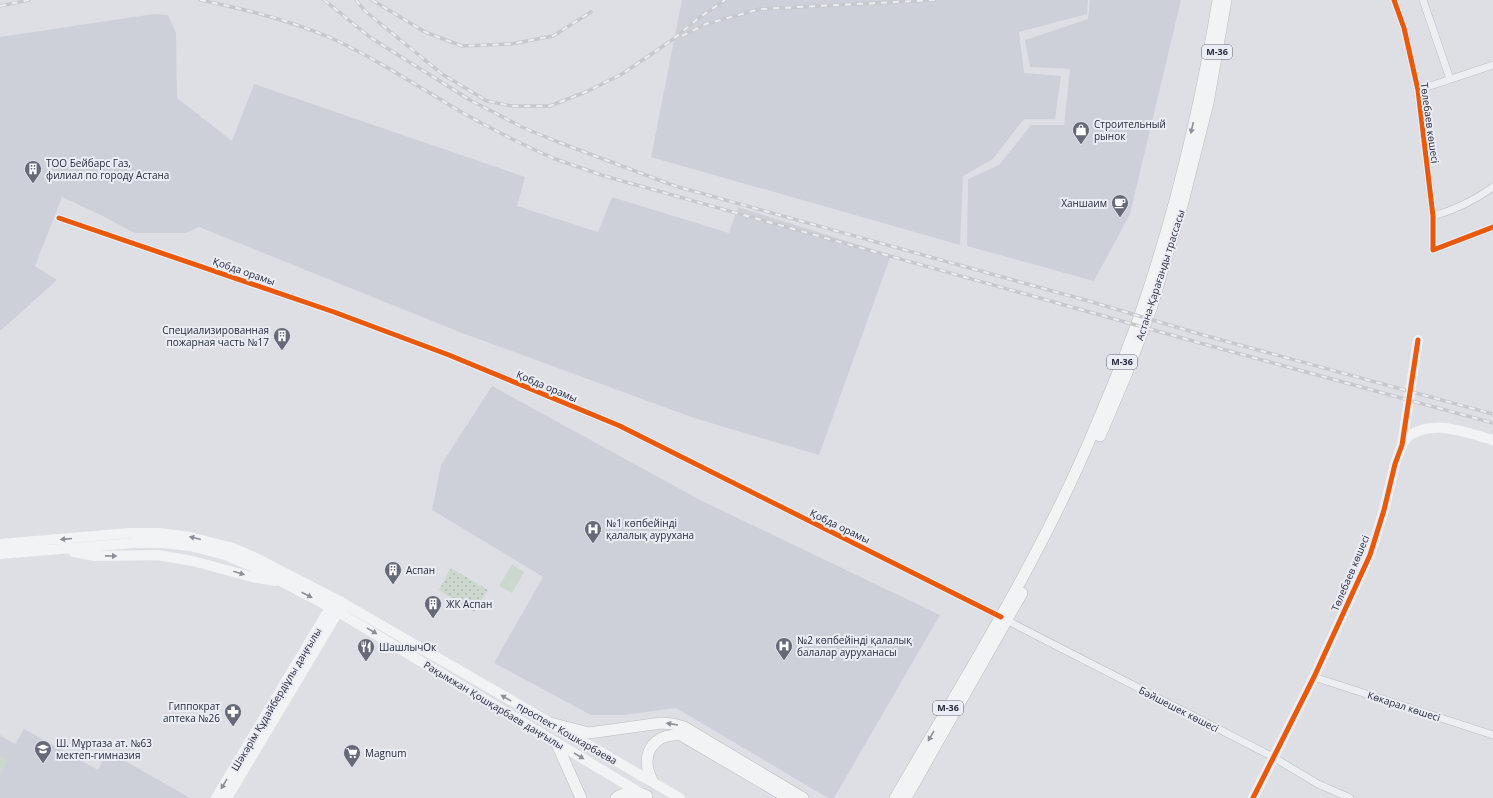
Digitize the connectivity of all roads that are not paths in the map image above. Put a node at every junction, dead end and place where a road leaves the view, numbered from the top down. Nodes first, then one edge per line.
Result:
1 (1218, 0) edge
2 (1226, 0) edge
3 (1394, 0) edge
4 (1423, 0) edge
5 (1493, 65) edge
6 (1450, 79) junction
7 (1418, 90) junction
8 (1493, 187) edge
9 (1433, 216) junction
10 (59, 218) dead end
11 (1493, 227) edge
12 (1418, 340) dead end
13 (1493, 440) edge
14 (1402, 445) junction
15 (0, 544) edge
16 (58, 550) junction
17 (0, 554) edge
18 (284, 583) junction
19 (337, 605) junction
20 (1004, 619) junction
21 (1314, 677) junction
22 (550, 723) junction
23 (1493, 735) edge
24 (556, 742) junction
25 (1273, 757) junction
26 (653, 782) junction
27 (648, 797) edge
28 (216, 798) edge
29 (227, 798) edge
30 (582, 798) edge
31 (616, 798) edge
32 (680, 798) edge
33 (788, 798) edge
34 (803, 798) edge
35 (895, 798) edge
36 (906, 798) edge
37 (1253, 798) edge
38 (1350, 798) edge

1 -> 20 main road, Астана-Қарағанды трассасы / M-36
2 - 20 main road, Астана-Қарағанды трассасы / M-36
3 - 7 street, Төлебаев көшесі
4 - 6 street
5 - 6 street
6 - 7 street
7 - 9 street, Төлебаев көшесі
8 - 9 street
9 - 11 street, Төлебаев көшесі
10 - 20 street, Қобда орамы
12 - 14 main road, Төлебаев көшесі
13 - 14 main road
14 - 21 main road, Төлебаев көшесі
19 -> 15 main road, Рақымжан Қошқарбаев даңғылы
16 - 17 main road, Рақымжан Қошқарбаев даңғылы
16 -> 18 main road
16 - 18 main road, Рақымжан Қошқарбаев даңғылы
18 -> 19 main road, Рақымжан Қошқарбаев даңғылы
22 -> 19 main road, проспект Кошкарбаева
19 -> 24 main road, Рақымжан Қошқарбаев даңғылы
19 -> 28 main road, Шәкәрім Құдайбердіұлы даңғылы
19 - 29 main road, Шәкәрім Құдайбердіұлы даңғылы
20 - 25 street, Бәйшешек көшесі
20 -> 35 main road, M-36
20 - 36 main road, M-36
21 - 23 street, Көкарал көшесі
21 - 25 main road, Төлебаев көшесі
22 - 26 main road, проспект Кошкарбаева
34 -> 22 main road
24 -> 27 main road, Рақымжан Қошқарбаев даңғылы
24 - 30 main road
25 - 37 main road, Төлебаев көшесі
25 - 38 street, Бәйшешек көшесі
26 - 32 main road
26 - 33 main road
27 - 31 main road

